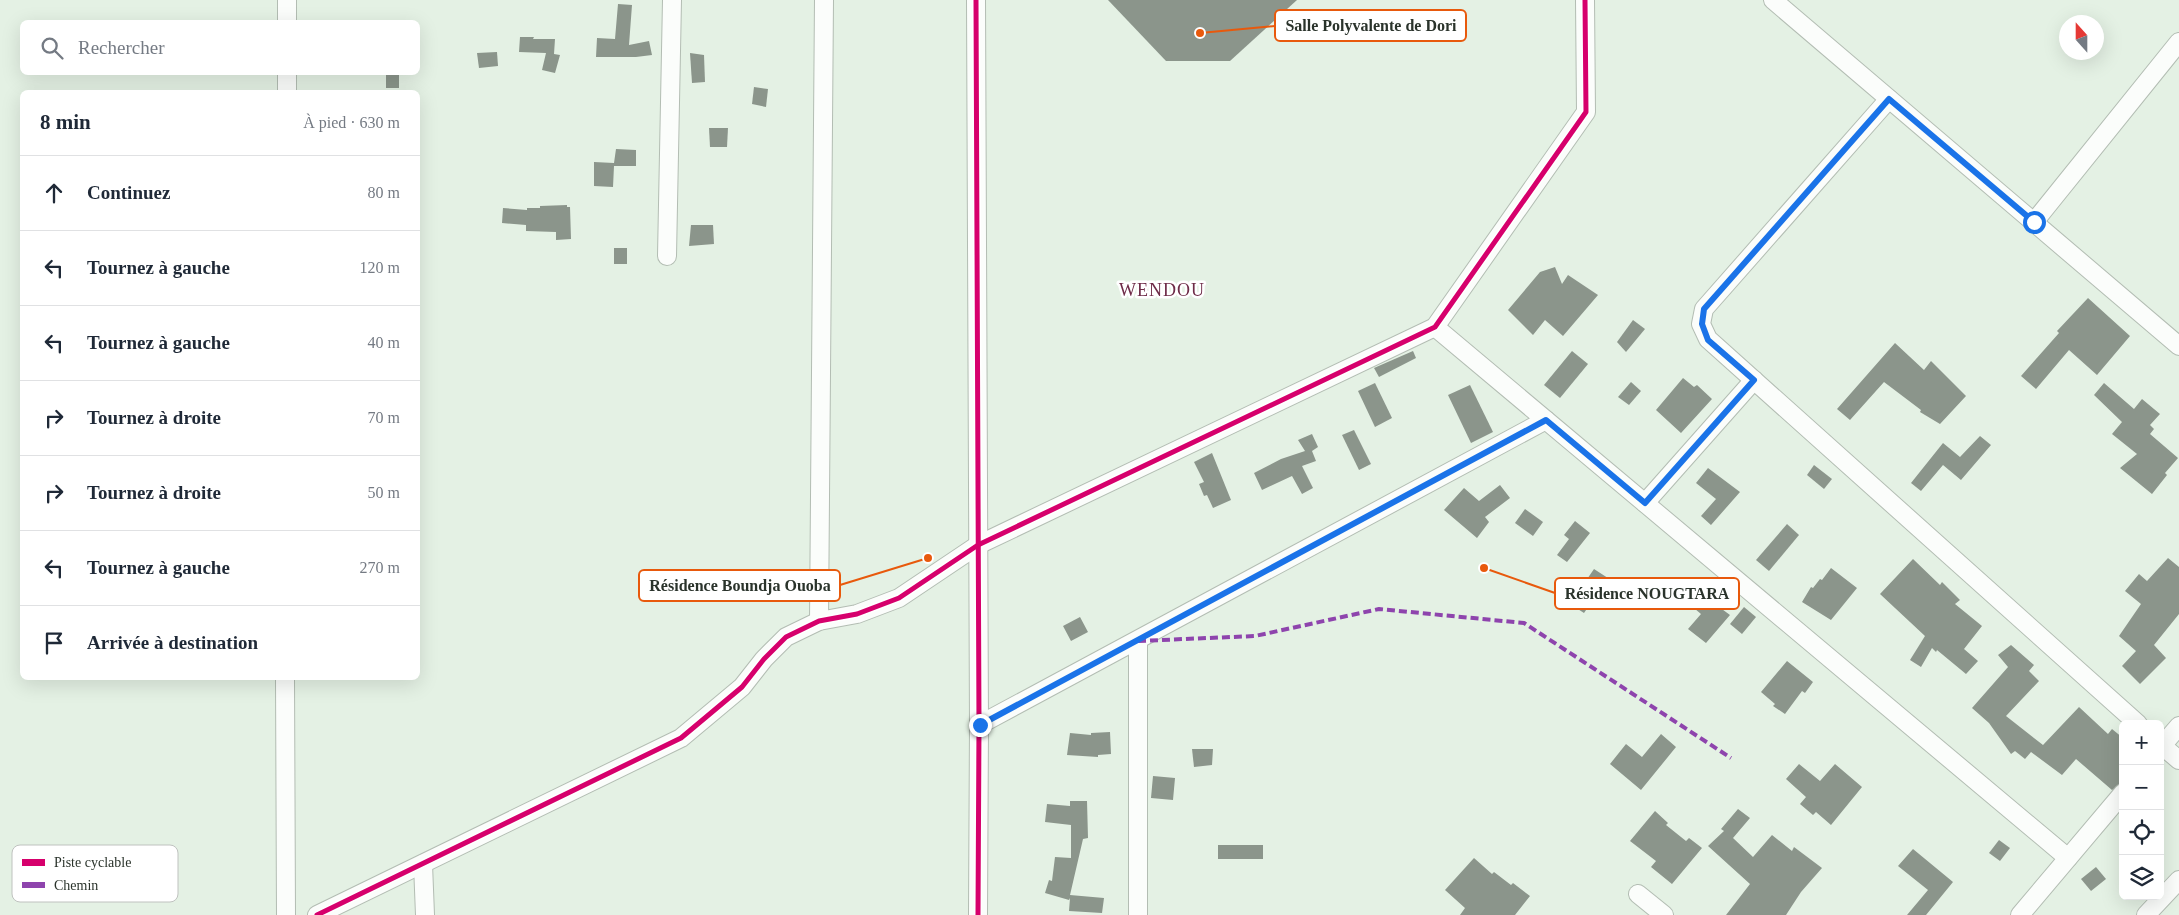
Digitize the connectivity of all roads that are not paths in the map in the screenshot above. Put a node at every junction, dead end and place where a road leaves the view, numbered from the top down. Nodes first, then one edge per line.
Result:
1 (288, 0) edge
2 (672, 0) edge
3 (824, 0) edge
4 (976, 0) edge
5 (1585, 0) edge
6 (1773, 0) edge
7 (287, 20) edge
8 (2179, 42) edge
9 (287, 75) edge
10 (287, 90) edge
11 (1889, 99) junction
12 (2034, 222) junction
13 (667, 256) dead end
14 (1434, 326) junction
15 (2179, 346) edge
16 (1754, 380) junction
17 (1546, 420) junction
18 (1645, 503) junction
19 (978, 545) junction
20 (819, 621) junction
21 (1138, 641) junction
22 (285, 680) edge
23 (2134, 720) edge
24 (980, 725) junction
25 (2179, 726) edge
26 (2164, 743) edge
27 (2164, 748) edge
28 (2179, 760) edge
29 (2119, 798) edge
30 (2068, 858) junction
31 (423, 864) junction
32 (2179, 880) edge
33 (1638, 894) dead end
34 (286, 915) edge
35 (317, 915) edge
36 (425, 915) edge
37 (978, 915) edge
38 (1138, 915) edge
39 (1664, 915) edge
40 (2020, 915) edge
41 (2146, 915) edge

1 - 7 street
2 - 13 street
3 - 20 street
4 - 19 street
5 - 14 street
6 - 11 street
8 - 12 street
9 - 10 street
11 - 12 street
11 - 16 street
12 - 15 street
14 - 17 street
14 - 19 street
16 - 18 street
16 - 23 street
17 - 18 street
17 - 21 street
18 - 30 street
19 - 20 street
19 - 24 street
20 - 31 street
21 - 24 street
21 - 38 street
22 - 34 street
24 - 37 street
25 - 26 street
27 - 28 street
29 - 30 street
30 - 40 street
31 - 35 street
31 - 36 street
32 - 41 street
33 - 39 street

